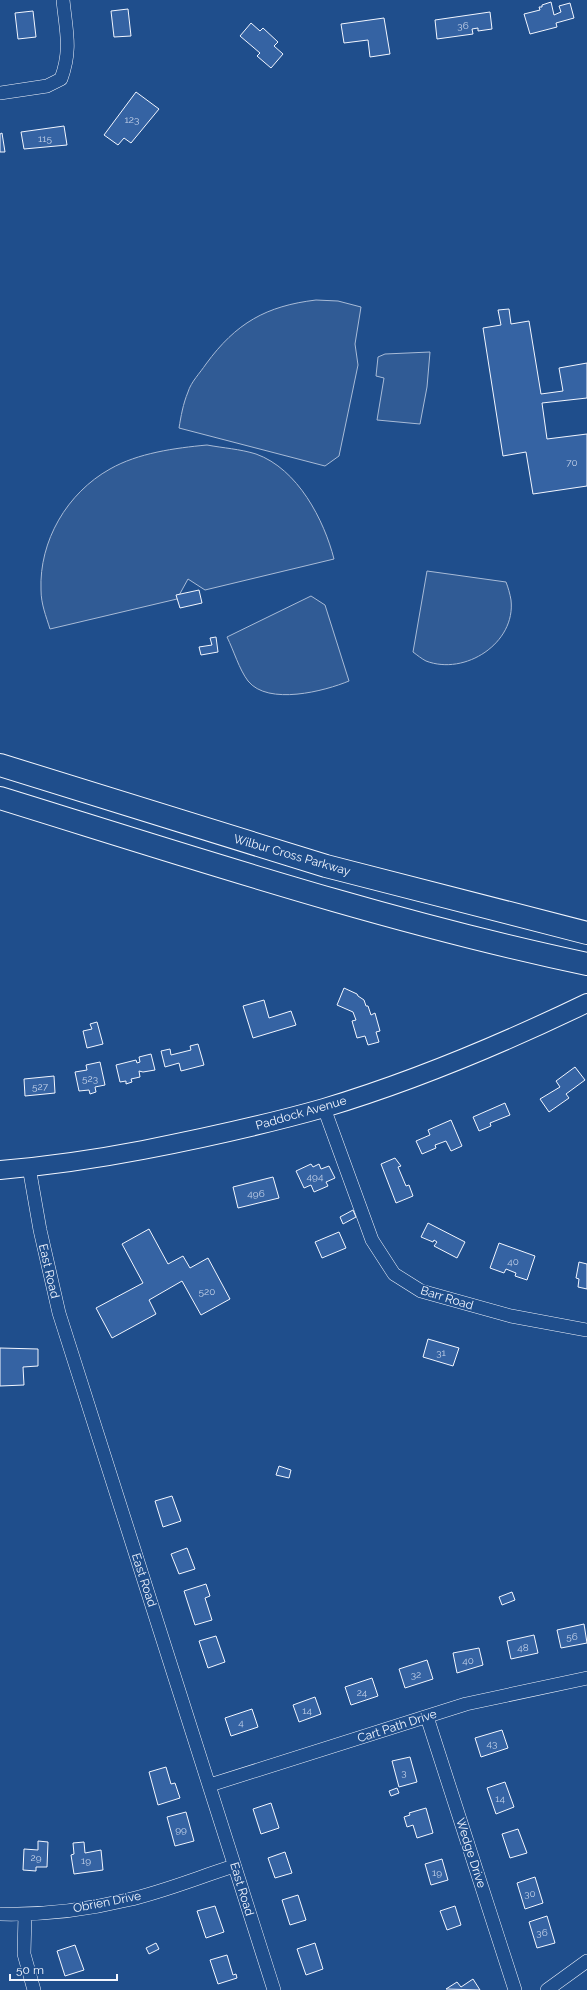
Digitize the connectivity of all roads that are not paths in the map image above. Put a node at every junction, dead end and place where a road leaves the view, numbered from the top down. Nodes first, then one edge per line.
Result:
1 (63, 0) edge
2 (0, 94) edge
3 (0, 765) edge
4 (0, 798) edge
5 (587, 933) edge
6 (587, 964) edge
7 (587, 1003) edge
8 (324, 1108) junction
9 (29, 1168) junction
10 (0, 1170) edge
11 (587, 1330) edge
12 (587, 1678) edge
13 (427, 1717) junction
14 (210, 1785) junction
15 (234, 1866) junction
16 (0, 1914) edge
17 (25, 1914) junction
18 (587, 1961) edge
19 (34, 1990) edge
20 (274, 1990) edge
21 (514, 1990) edge
22 (547, 1990) edge

1 - 2 street
3 - 5 highway, Wilbur Cross Parkway
4 - 6 highway
7 - 8 main road, Paddock Avenue
8 - 9 main road, Paddock Avenue
8 - 11 street, Barr Road
9 - 10 main road, Paddock Avenue
9 - 14 street, East Road
12 - 13 street, Cart Path Drive
13 - 14 street, Cart Path Drive
13 - 21 street, Wedge Drive
14 - 15 street, East Road
15 - 17 street, Obrien Drive
15 - 20 street, East Road
16 - 17 street, Obrien Drive
17 - 19 street
18 - 22 street

